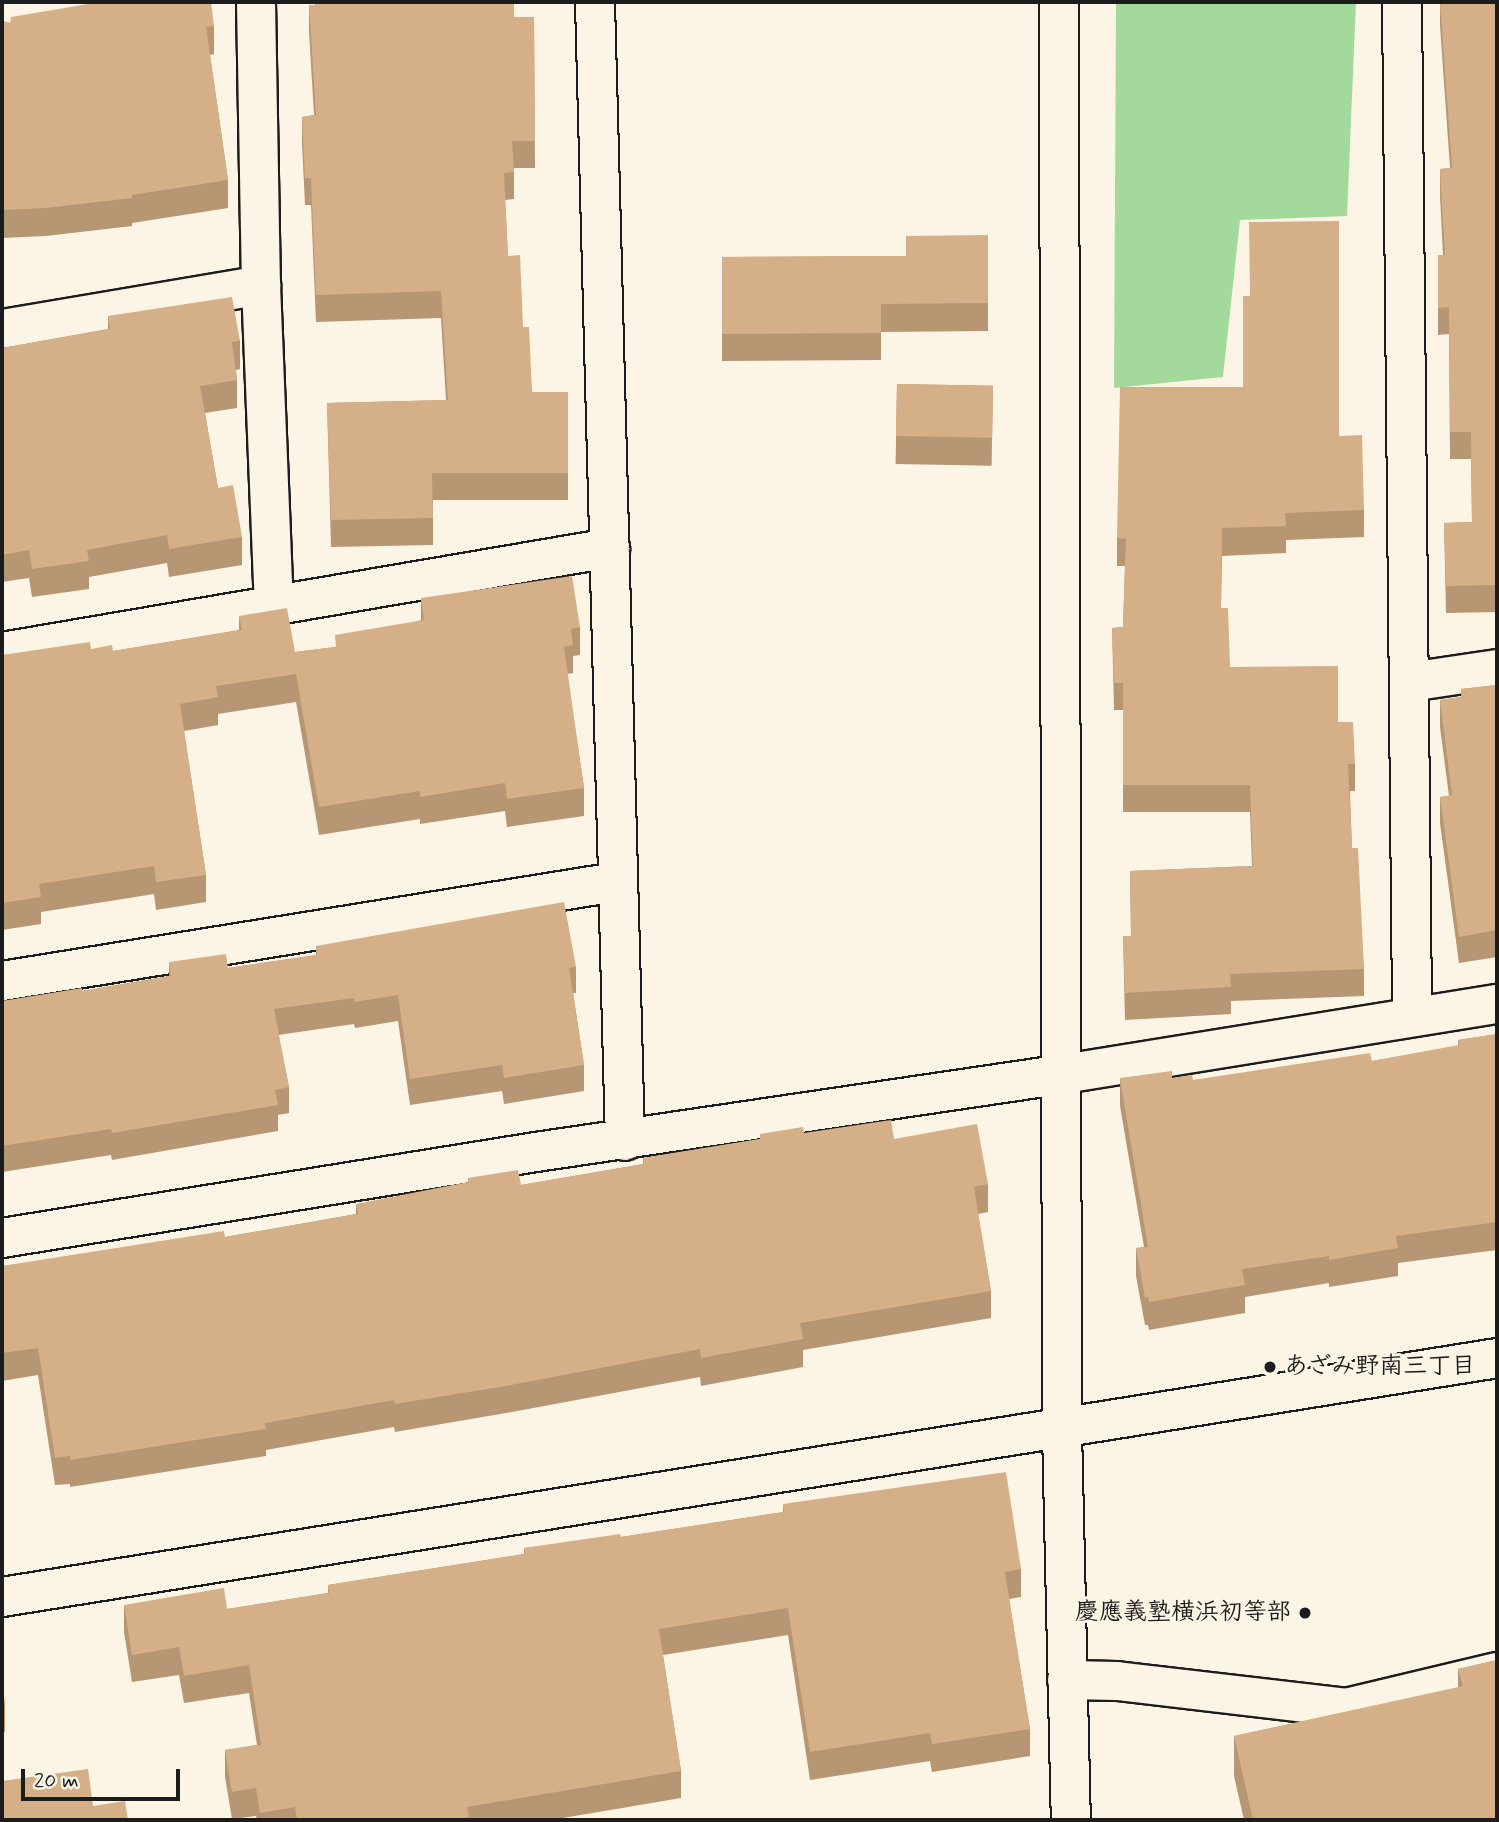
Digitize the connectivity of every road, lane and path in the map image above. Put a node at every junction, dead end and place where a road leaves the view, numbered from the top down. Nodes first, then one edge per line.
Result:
1 (256, 2) edge
2 (595, 2) edge
3 (1059, 2) edge
4 (1402, 2) edge
5 (261, 285) junction
6 (2, 329) edge
7 (610, 548) junction
8 (274, 607) junction
9 (2, 652) edge
10 (1497, 668) edge
11 (1410, 682) junction
12 (616, 882) junction
13 (2, 981) edge
14 (1497, 1004) edge
15 (1412, 1016) junction
16 (1064, 1074) junction
17 (625, 1141) junction
18 (2, 1238) edge
19 (1497, 1358) edge
20 (1062, 1430) junction
21 (2, 1597) edge
22 (1497, 1672) edge
23 (1068, 1680) junction
24 (1070, 1820) edge

1 - 5 street
2 - 7 street
3 - 16 street
4 - 11 street
5 - 6 street
5 - 8 street
7 - 8 street
7 - 12 street
8 - 9 street
10 - 11 street
11 - 15 street
12 - 13 street
12 - 17 street
14 - 15 street
15 - 16 street
16 - 17 street
16 - 20 street
17 - 18 street
19 - 20 street
20 - 21 street
20 - 23 street
22 - 23 street
23 - 24 street

